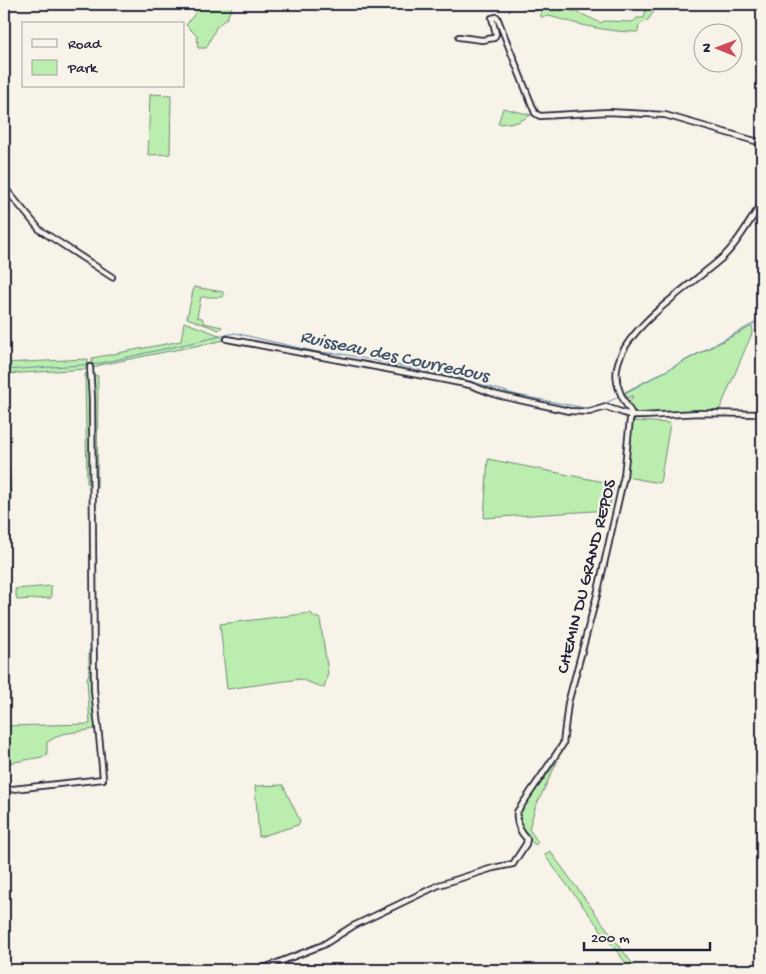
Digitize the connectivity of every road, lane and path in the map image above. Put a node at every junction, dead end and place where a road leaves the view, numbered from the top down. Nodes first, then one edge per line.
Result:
1 (459, 37) dead end
2 (762, 143) edge
3 (4, 187) edge
4 (762, 198) edge
5 (112, 277) dead end
6 (227, 339) dead end
7 (90, 367) dead end
8 (762, 414) edge
9 (633, 416) junction
10 (4, 790) edge
11 (260, 970) edge

1 - 2 street
3 - 5 street
4 - 9 street
6 - 9 street
7 - 10 street
8 - 9 street
9 - 11 street, CHEMIN DU GRAND REPOS

